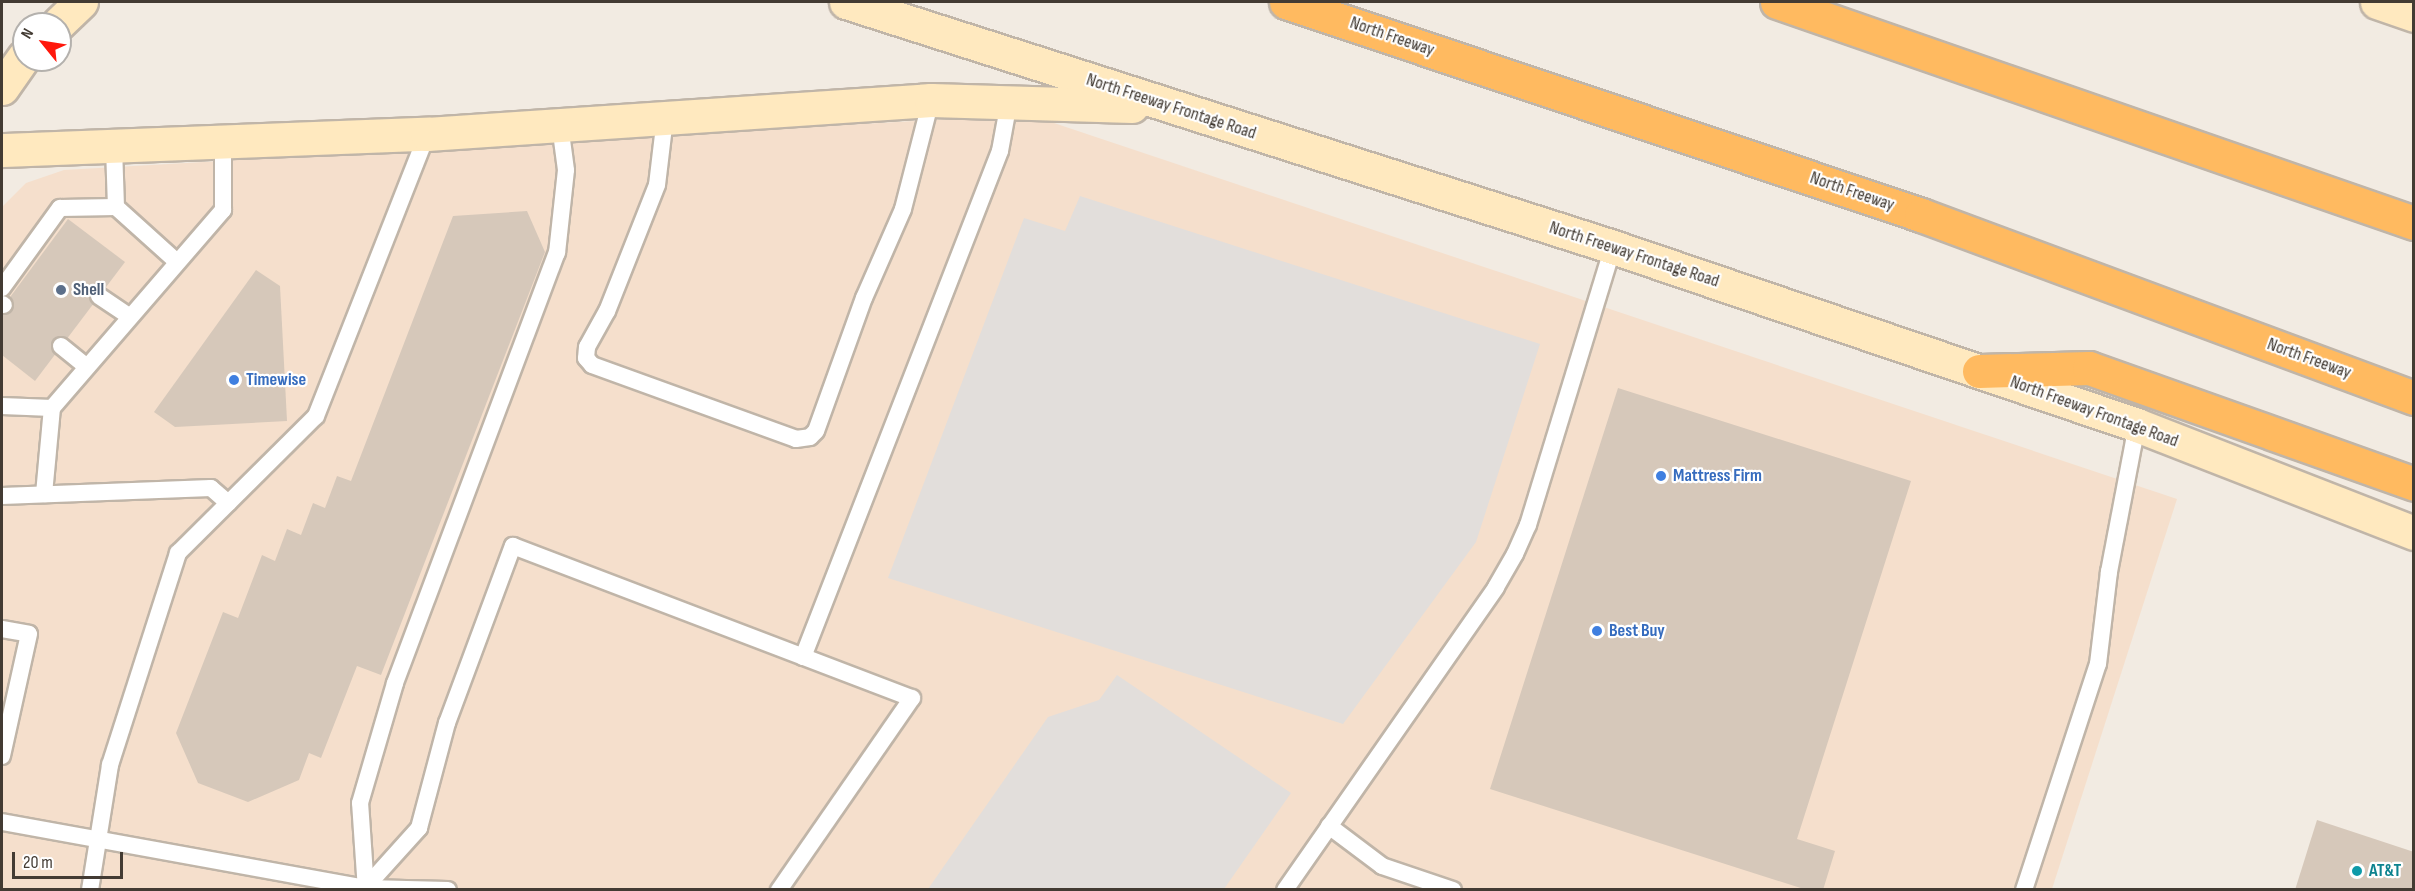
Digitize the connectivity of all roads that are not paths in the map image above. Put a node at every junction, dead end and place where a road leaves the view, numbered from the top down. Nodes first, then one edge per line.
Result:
1 (846, 2) edge
2 (1286, 2) edge
3 (1777, 2) edge
4 (2377, 2) edge
5 (2414, 15) edge
6 (13, 72) edge
7 (2, 88) edge
8 (931, 100) junction
9 (1009, 102) junction
10 (1169, 107) junction
11 (664, 118) junction
12 (560, 125) junction
13 (427, 134) junction
14 (223, 142) junction
15 (114, 147) junction
16 (2, 150) edge
17 (116, 207) junction
18 (2414, 223) edge
19 (1612, 247) junction
20 (177, 262) junction
21 (2, 288) edge
22 (99, 296) dead end
23 (130, 317) junction
24 (61, 346) dead end
25 (87, 367) junction
26 (1979, 371) junction
27 (2414, 398) edge
28 (2, 406) edge
29 (52, 408) junction
30 (2137, 426) junction
31 (2414, 484) edge
32 (44, 494) junction
33 (2, 496) edge
34 (228, 503) junction
35 (2414, 533) edge
36 (2, 629) edge
37 (803, 657) junction
38 (2, 756) edge
39 (2, 822) edge
40 (1329, 826) junction
41 (97, 838) junction
42 (366, 889) edge
43 (90, 890) edge
44 (448, 890) edge
45 (779, 890) edge
46 (1285, 890) edge
47 (1453, 890) edge
48 (2024, 890) edge

1 - 10 main road, North Freeway Frontage Road
2 - 27 highway, North Freeway
3 - 18 highway
4 - 5 main road
6 - 7 main road
8 - 9 main road
8 - 11 main road
8 - 11 lane
9 - 10 main road
9 - 37 lane
10 - 19 main road, North Freeway Frontage Road
11 - 12 main road
12 - 13 main road
12 - 42 lane
13 - 14 main road
13 - 34 lane
14 - 15 main road
14 - 20 lane
15 - 16 main road
15 - 17 lane
17 - 20 lane
17 - 21 lane
19 - 26 main road, North Freeway Frontage Road
19 - 40 lane
20 - 23 lane
22 - 23 lane
23 - 25 lane
24 - 25 lane
25 - 29 lane
26 - 30 main road, North Freeway Frontage Road
26 - 31 highway
28 - 29 lane
29 - 32 lane
30 - 35 main road, North Freeway Frontage Road
30 - 48 lane
32 - 33 lane
32 - 34 lane
34 - 41 lane
36 - 38 lane
37 - 42 lane
37 - 45 lane
39 - 41 lane
40 - 46 lane
40 - 47 lane
41 - 42 lane
41 - 43 lane
42 - 44 lane

